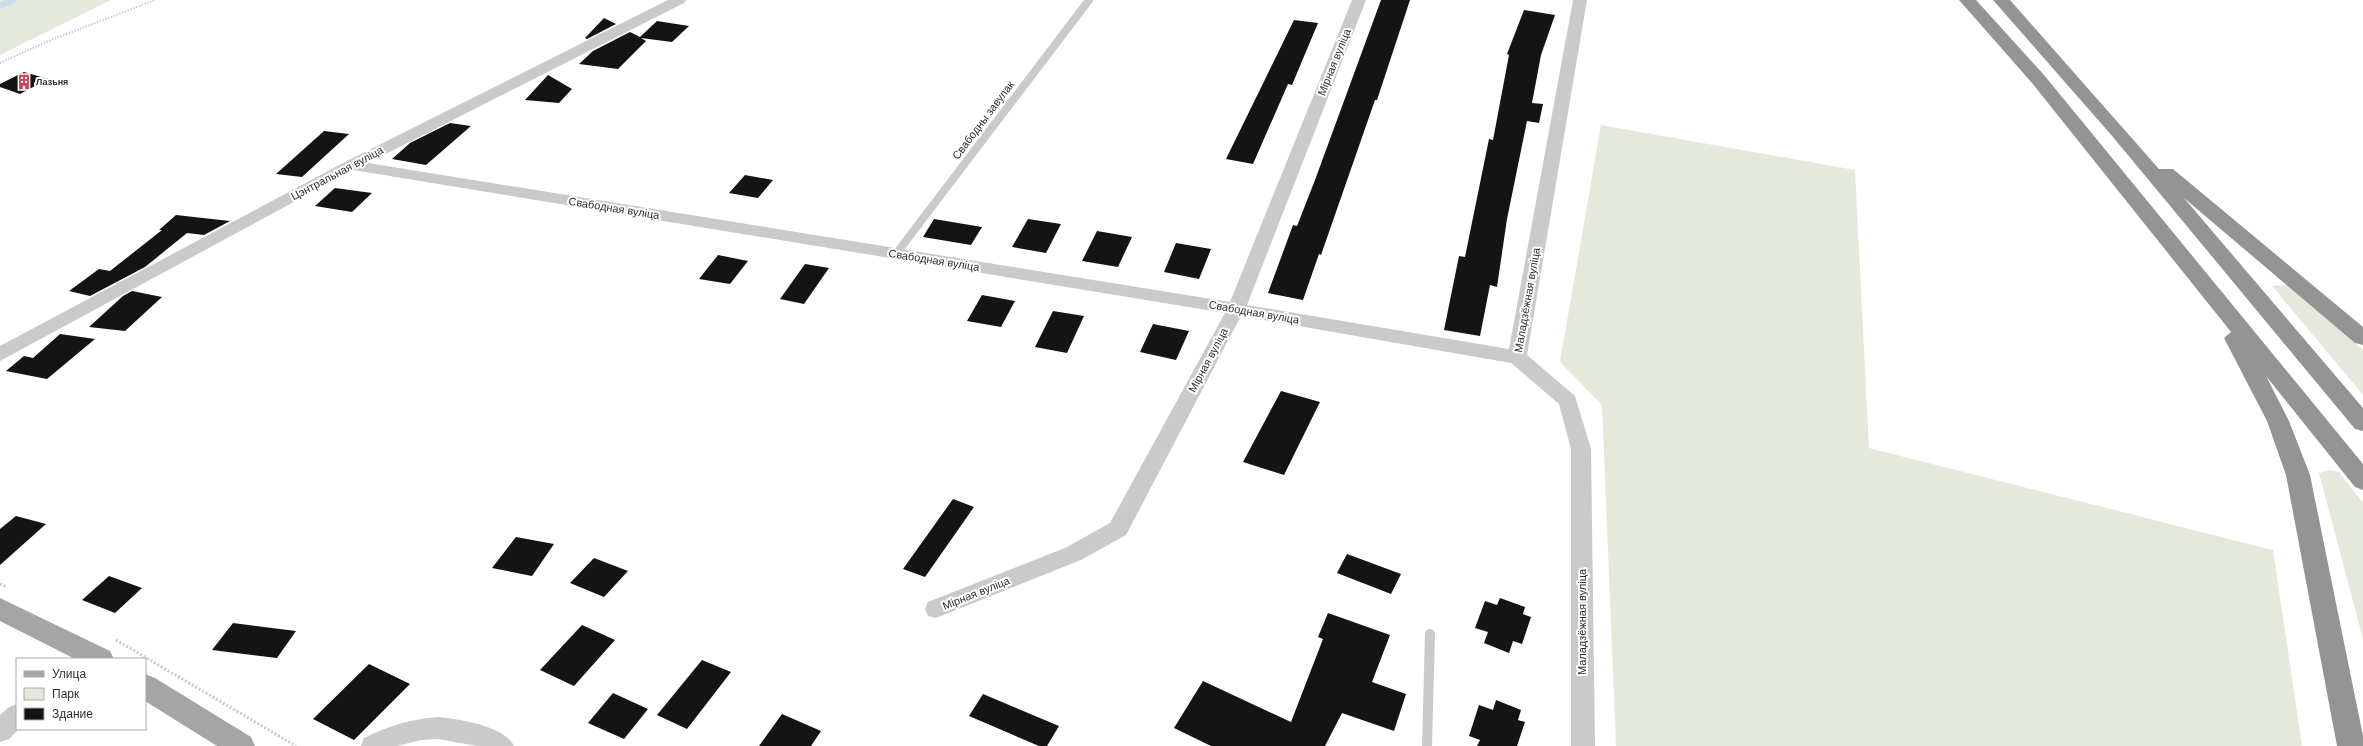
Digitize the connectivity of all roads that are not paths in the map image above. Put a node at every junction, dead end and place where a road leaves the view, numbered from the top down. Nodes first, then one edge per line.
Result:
1 (680, 0) edge
2 (1089, 0) edge
3 (1359, 0) edge
4 (1580, 0) edge
5 (1967, 0) edge
6 (2001, 0) edge
7 (2119, 133) junction
8 (350, 165) junction
9 (896, 254) junction
10 (2204, 282) junction
11 (1236, 309) junction
12 (2363, 338) edge
13 (0, 354) edge
14 (1517, 357) junction
15 (2363, 423) edge
16 (2363, 481) edge
17 (0, 609) edge
18 (936, 609) dead end
19 (1430, 634) dead end
20 (91, 657) edge
21 (146, 687) edge
22 (16, 716) edge
23 (0, 731) edge
24 (241, 746) edge
25 (373, 746) edge
26 (502, 746) edge
27 (1427, 746) edge
28 (1583, 746) edge
29 (2351, 746) edge

1 - 8 street, Цэнтральная вуліца
2 - 9 lane, Свабодны завулак
3 - 11 street, Мірная вуліца
4 - 14 street, Маладзёжная вуліца
5 - 10 highway
6 - 7 highway
7 - 12 highway
7 - 15 highway
8 - 9 street, Свабодная вуліца
8 - 13 street, Цэнтральная вуліца
9 - 11 street, Свабодная вуліца
10 - 16 highway
10 - 29 highway
11 - 14 street, Свабодная вуліца
11 - 18 street, Мірная вуліца
14 - 28 street, Маладзёжная вуліца
17 - 20 main road
19 - 27 lane
21 - 24 main road
22 - 23 street
25 - 26 street

